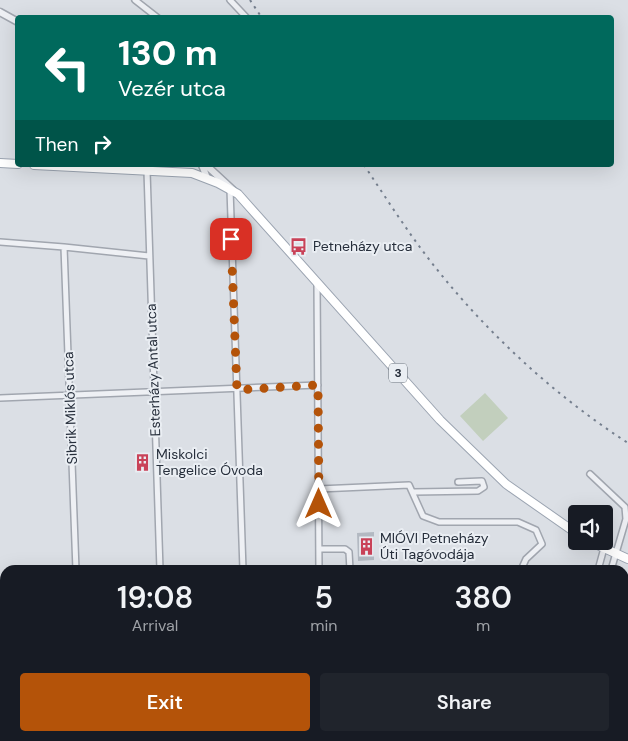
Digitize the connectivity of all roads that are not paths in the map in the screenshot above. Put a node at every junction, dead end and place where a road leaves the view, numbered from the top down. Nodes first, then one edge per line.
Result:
1 (134, 0) edge
2 (230, 0) edge
3 (0, 12) edge
4 (154, 15) edge
5 (244, 15) edge
6 (15, 20) edge
7 (0, 163) edge
8 (15, 164) edge
9 (72, 167) edge
10 (203, 167) edge
11 (208, 167) edge
12 (147, 171) junction
13 (207, 178) junction
14 (230, 189) junction
15 (238, 194) junction
16 (0, 242) edge
17 (64, 247) junction
18 (149, 256) junction
19 (316, 281) junction
20 (318, 385) junction
21 (237, 390) junction
22 (154, 393) junction
23 (69, 394) junction
24 (0, 398) edge
25 (590, 474) dead end
26 (458, 482) dead end
27 (319, 489) junction
28 (414, 492) junction
29 (568, 527) edge
30 (319, 549) junction
31 (603, 550) edge
32 (608, 550) edge
33 (616, 554) junction
34 (628, 559) edge
35 (76, 565) edge
36 (160, 565) edge
37 (243, 565) edge
38 (319, 565) edge
39 (350, 565) edge
40 (523, 565) edge
41 (599, 565) edge
42 (613, 565) edge

1 - 4 street
2 - 5 street
3 - 6 street
7 - 8 main road
9 - 12 main road, 3
10 - 13 street
11 - 15 street
12 - 13 main road, 3
12 - 18 street, Esterházy Antal utca
13 - 14 main road, 3
14 - 15 main road, 3
14 - 21 street
15 - 19 main road, 3
16 - 17 street
17 - 18 street
17 - 23 street, Sibrik Miklós utca
18 - 22 street, Esterházy Antal utca
19 - 20 street
19 - 29 main road, 3
20 - 21 street
20 - 27 street
21 - 22 street
21 - 37 street
22 - 23 street
22 - 36 street, Esterházy Antal utca
23 - 24 street
23 - 35 street, Sibrik Miklós utca
25 - 33 street
26 - 28 street
27 - 28 street
27 - 30 street
28 - 40 street
30 - 38 street
30 - 39 street
31 - 41 street
32 - 33 main road
33 - 34 main road
33 - 42 street

